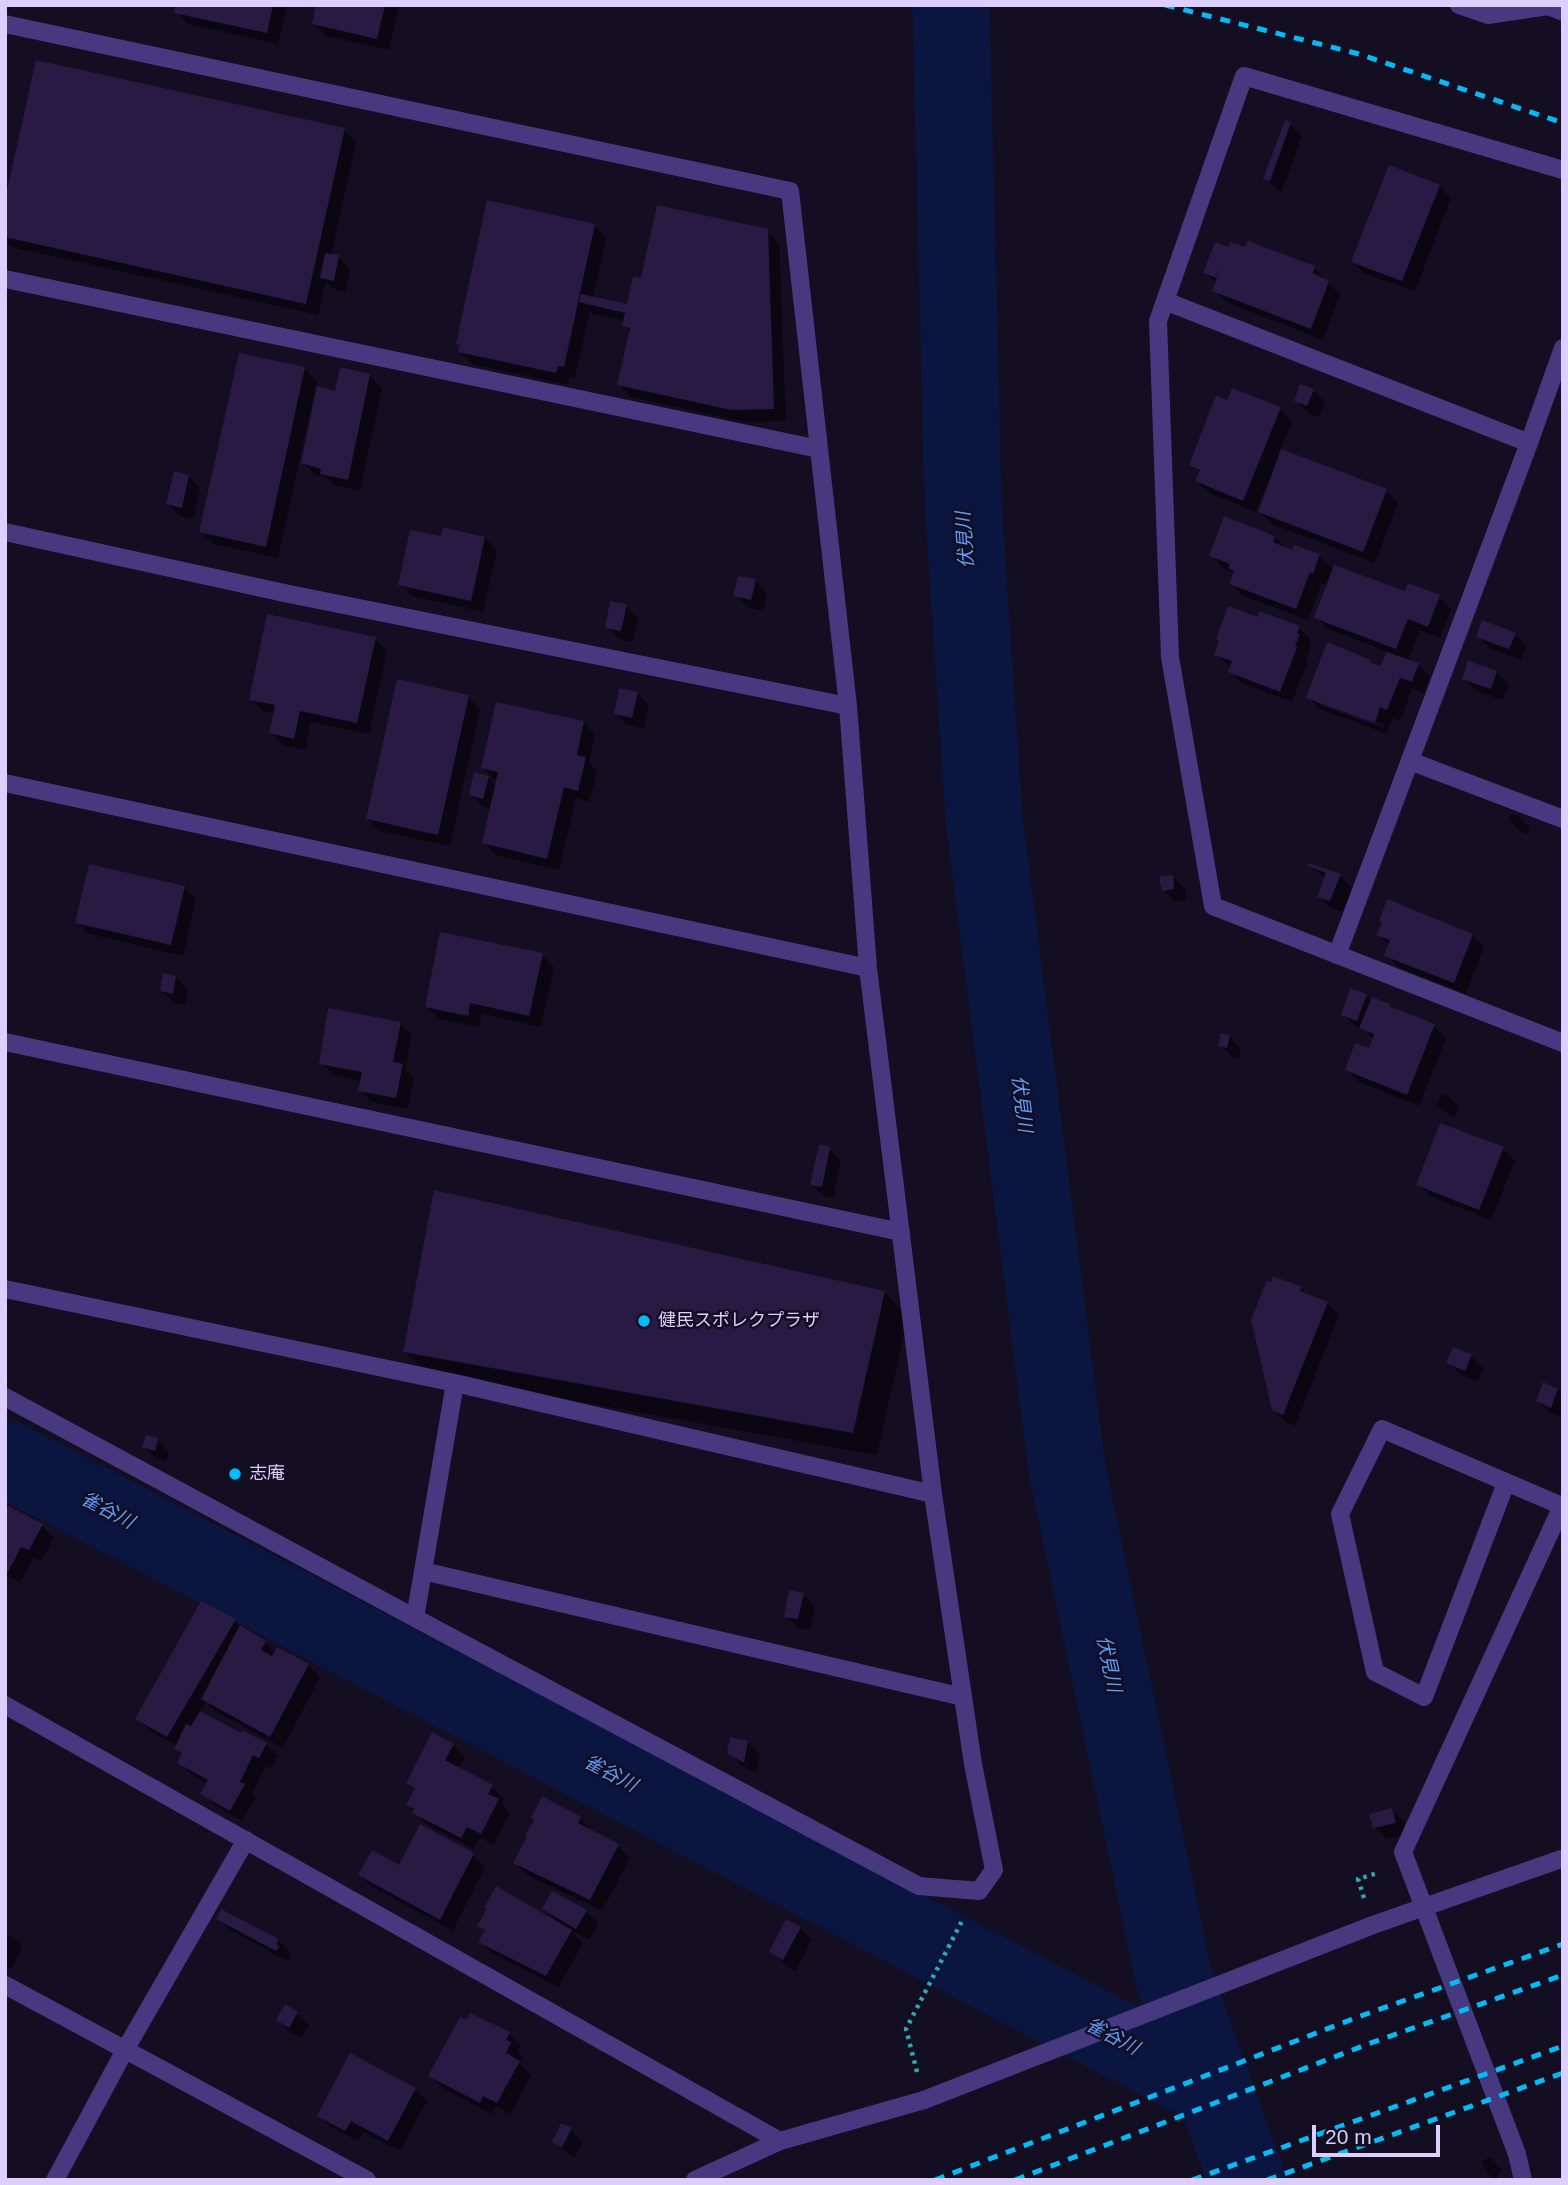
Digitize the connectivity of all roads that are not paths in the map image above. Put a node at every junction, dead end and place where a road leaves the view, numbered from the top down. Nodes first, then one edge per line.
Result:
1 (1459, 5) edge
2 (1563, 12) edge
3 (5, 24) edge
4 (1563, 170) edge
5 (5, 279) edge
6 (1165, 301) junction
7 (1563, 348) edge
8 (1529, 443) junction
9 (819, 449) junction
10 (5, 532) edge
11 (848, 706) junction
12 (1410, 761) junction
13 (5, 783) edge
14 (1563, 819) edge
15 (1337, 955) junction
16 (869, 968) junction
17 (5, 1042) edge
18 (1563, 1043) edge
19 (901, 1232) junction
20 (5, 1289) edge
21 (454, 1383) junction
22 (5, 1397) edge
23 (1506, 1483) junction
24 (933, 1494) junction
25 (1562, 1505) edge
26 (423, 1571) junction
27 (415, 1618) junction
28 (963, 1697) junction
29 (5, 1705) edge
30 (246, 1840) junction
31 (1562, 1858) edge
32 (5, 1985) edge
33 (125, 2050) junction
34 (780, 2141) junction
35 (55, 2180) edge
36 (367, 2180) edge
37 (695, 2180) edge
38 (1523, 2180) edge

1 - 2 street
3 - 9 street
4 - 6 street
5 - 9 street
6 - 8 street
6 - 15 street
7 - 8 street
8 - 12 street
9 - 11 street
10 - 11 street
11 - 16 street
12 - 14 street
12 - 15 street
13 - 16 street
15 - 18 street
16 - 19 street
17 - 19 street
19 - 24 street
20 - 21 street
21 - 24 street
21 - 26 street
22 - 27 street
23 - 23 street
23 - 25 street
24 - 28 street
25 - 38 street
26 - 27 street
26 - 28 street
27 - 28 street
29 - 30 street
30 - 33 street
30 - 34 street
31 - 34 street, bridge
32 - 33 street
33 - 35 street
33 - 36 street
34 - 37 street

